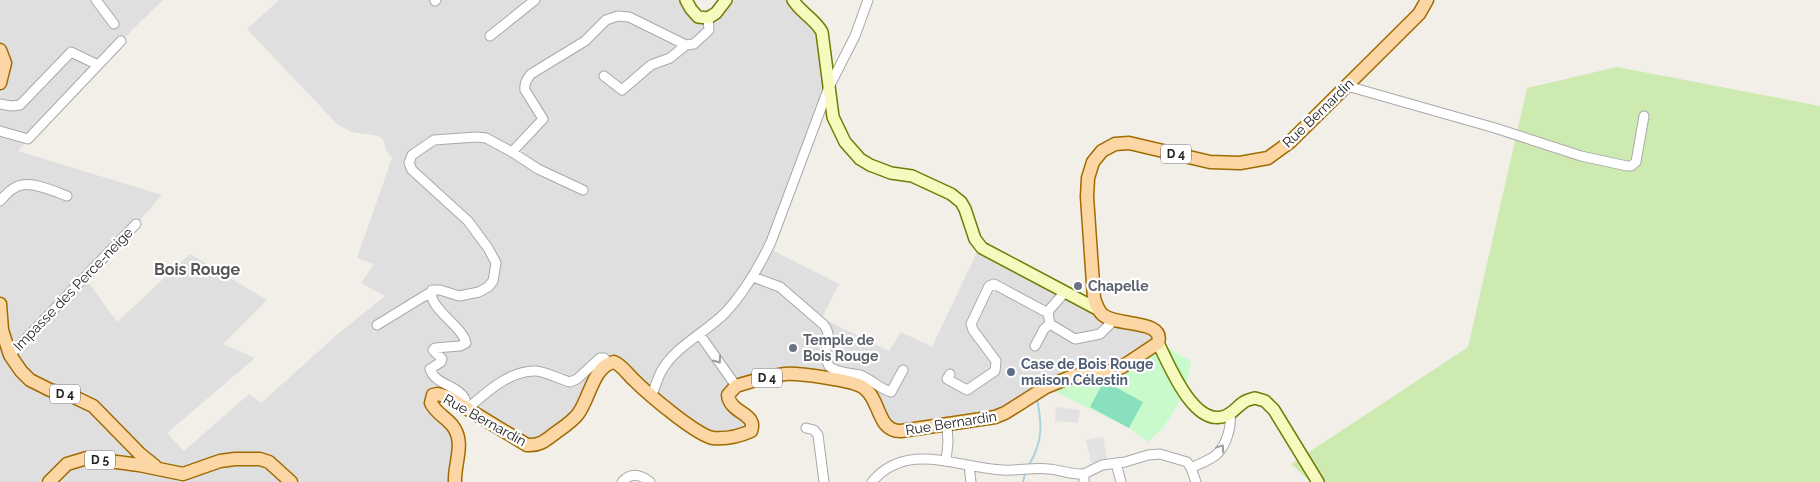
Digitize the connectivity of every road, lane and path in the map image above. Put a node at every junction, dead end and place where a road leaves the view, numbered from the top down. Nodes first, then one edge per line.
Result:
1 (96, 0) edge
2 (535, 0) edge
3 (686, 0) edge
4 (726, 0) edge
5 (793, 0) edge
6 (868, 0) edge
7 (1427, 0) edge
8 (708, 18) junction
9 (114, 24) dead end
10 (490, 36) dead end
11 (120, 42) dead end
12 (686, 45) junction
13 (0, 50) edge
14 (98, 64) junction
15 (604, 76) dead end
16 (0, 83) edge
17 (1347, 86) junction
18 (829, 87) junction
19 (0, 104) edge
20 (1644, 116) dead end
21 (0, 131) edge
22 (512, 152) junction
23 (583, 190) dead end
24 (68, 196) dead end
25 (0, 201) edge
26 (136, 224) dead end
27 (753, 277) junction
28 (431, 292) junction
29 (1065, 292) junction
30 (0, 304) edge
31 (1099, 310) junction
32 (1048, 314) junction
33 (1114, 320) junction
34 (1050, 324) junction
35 (378, 325) dead end
36 (700, 335) junction
37 (1158, 343) junction
38 (1035, 346) dead end
39 (10, 355) junction
40 (608, 363) junction
41 (903, 370) dead end
42 (950, 374) dead end
43 (736, 386) junction
44 (652, 395) junction
45 (465, 406) junction
46 (1230, 414) junction
47 (946, 425) junction
48 (806, 428) dead end
49 (139, 460) junction
50 (946, 461) junction
51 (1116, 463) junction
52 (969, 466) junction
53 (1192, 468) junction
54 (1084, 478) edge
55 (49, 482) edge
56 (291, 482) edge
57 (455, 482) edge
58 (622, 482) edge
59 (650, 482) edge
60 (824, 482) edge
61 (872, 482) edge
62 (971, 482) edge
63 (1121, 482) edge
64 (1196, 482) edge
65 (1318, 482) edge

1 - 9 street
2 - 10 street
3 - 8 street
4 - 8 street
5 - 18 street
6 - 18 street
7 - 17 main road, Rue Bernardin / D 4
8 - 12 street
11 - 14 street
12 - 15 street
12 - 22 street
13 - 16 main road
14 - 19 street
14 - 21 street
17 - 20 street
17 - 31 main road, Rue Bernardin / D 4
18 - 27 street
18 - 29 street
22 - 23 street
22 - 28 street
24 - 25 street
26 - 39 street, Impasse des Perce-neige
27 - 36 street
27 - 41 street
28 - 35 street
28 - 45 street
29 - 31 street
29 - 32 street
30 - 39 main road, D 4
31 - 33 main road
32 - 34 street
32 - 42 street
33 - 34 street
33 - 37 main road
34 - 38 street
36 -> 43 street
36 - 44 street
37 - 46 street
37 - 47 main road, Rue Bernardin / D 4
39 - 49 main road, D 4
40 - 44 main road, D 4
40 - 45 street
40 - 45 main road, Rue Bernardin
43 - 44 main road, D 4
43 - 47 main road, Rue Bernardin / D 4
45 - 57 main road, Rue Bernardin
53 -> 46 street
46 - 65 street
47 - 50 street
48 - 60 street
49 - 55 main road, D 5
49 - 56 main road, D 4
50 - 52 street
50 - 61 street
51 - 53 street
51 - 54 street
51 - 63 street
52 - 54 street
52 - 62 street
53 - 64 street
58 - 59 street

